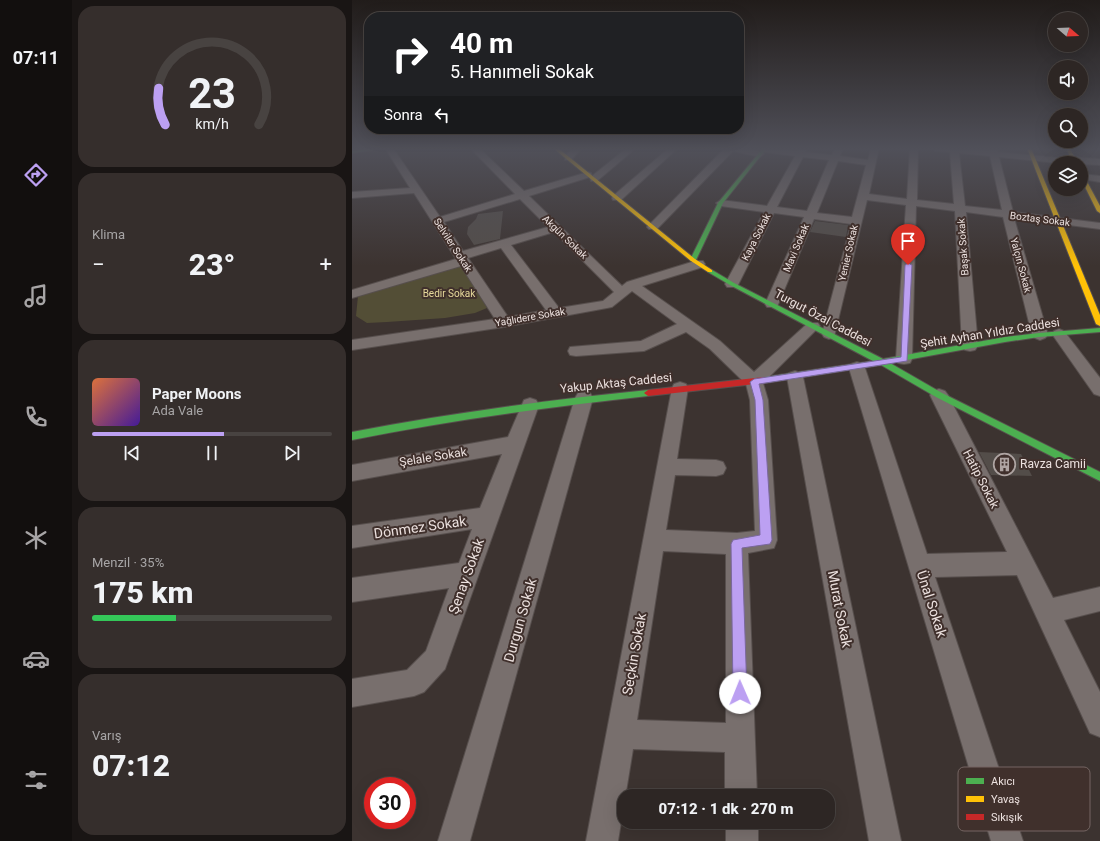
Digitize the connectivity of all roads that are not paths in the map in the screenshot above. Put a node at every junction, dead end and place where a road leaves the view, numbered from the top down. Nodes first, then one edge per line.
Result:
1 (414, 187) edge
2 (514, 187) edge
3 (549, 187) edge
4 (604, 187) edge
5 (629, 187) edge
6 (691, 187) edge
7 (733, 187) edge
8 (782, 187) edge
9 (822, 187) edge
10 (864, 187) edge
11 (912, 187) edge
12 (958, 187) edge
13 (1002, 187) edge
14 (1045, 187) edge
15 (1089, 187) edge
16 (416, 190) junction
17 (521, 194) junction
18 (352, 195) edge
19 (862, 196) junction
20 (617, 198) junction
21 (1097, 199) edge
22 (911, 202) junction
23 (721, 203) junction
24 (960, 209) junction
25 (770, 210) junction
26 (1100, 210) edge
27 (810, 215) junction
28 (1008, 215) junction
29 (437, 221) junction
30 (856, 221) junction
31 (1057, 221) junction
32 (653, 226) junction
33 (1100, 226) edge
34 (557, 228) junction
35 (504, 244) junction
36 (462, 258) junction
37 (696, 262) junction
38 (732, 284) junction
39 (627, 289) junction
40 (352, 294) edge
41 (772, 304) junction
42 (555, 313) junction
43 (504, 322) junction
44 (1100, 324) edge
45 (688, 325) junction
46 (813, 326) junction
47 (1100, 330) edge
48 (829, 334) junction
49 (1059, 334) junction
50 (1040, 335) junction
51 (352, 345) edge
52 (970, 346) junction
53 (576, 351) dead end
54 (904, 359) junction
55 (884, 363) junction
56 (857, 368) junction
57 (795, 377) junction
58 (754, 382) junction
59 (680, 388) junction
60 (1100, 390) edge
61 (939, 395) junction
62 (584, 398) junction
63 (530, 405) junction
64 (352, 436) edge
65 (515, 444) junction
66 (668, 467) junction
67 (716, 468) dead end
68 (352, 473) edge
69 (1100, 477) edge
70 (487, 517) junction
71 (352, 537) edge
72 (654, 540) junction
73 (737, 544) junction
74 (1024, 563) junction
75 (920, 566) junction
76 (466, 574) junction
77 (352, 590) edge
78 (1100, 599) edge
79 (1047, 612) junction
80 (352, 694) edge
81 (1100, 723) edge
82 (620, 734) junction
83 (741, 738) junction
84 (984, 767) edge
85 (741, 789) edge
86 (742, 829) edge
87 (1004, 831) edge
88 (454, 841) edge
89 (602, 841) edge
90 (742, 841) edge
91 (885, 841) edge
92 (1007, 841) edge

1 - 16 street, Selviler Sokak
2 - 17 street, Akgün Sokak
3 - 17 street
4 - 20 main road, Turgut Özal Caddesi
5 - 20 street
6 - 32 street
7 - 23 main road
8 - 25 street, Kaya Sokak
9 - 27 street, Mavi Sokak
10 - 19 street, Yenier Sokak
11 - 22 street
12 - 24 street, Başak Sokak
13 - 28 street, Yalçın Sokak
14 - 31 main road
15 - 21 main road
16 - 18 street
16 - 29 street, Selviler Sokak
17 - 29 street
17 - 34 street, Akgün Sokak
19 - 22 street, Boztaş Sokak
19 - 30 street, Yenier Sokak
20 - 32 main road, Turgut Özal Caddesi
21 - 26 main road
22 - 24 street, Boztaş Sokak
22 - 54 street
23 - 25 street
23 - 37 main road
24 - 28 street, Boztaş Sokak
24 - 52 street, Başak Sokak
25 - 27 street
25 - 38 street, Kaya Sokak
27 - 30 street
27 - 41 street, Mavi Sokak
28 - 31 street, Boztaş Sokak
28 - 50 street, Yalçın Sokak
29 - 36 street, Selviler Sokak
30 - 48 street, Yenier Sokak
31 - 33 street, Boztaş Sokak
31 - 44 main road
32 - 37 main road, Turgut Özal Caddesi
34 - 35 street
34 - 39 street, Akgün Sokak
35 - 36 street
35 - 42 street
36 - 40 street
36 - 43 street, Selviler Sokak
37 - 38 main road, Turgut Özal Caddesi
37 - 39 street, Yağlıdere Sokak
38 - 41 main road, Turgut Özal Caddesi
39 - 42 street, Yağlıdere Sokak
39 - 45 street, Akgün Sokak
41 - 46 main road, Turgut Özal Caddesi
42 - 43 street, Yağlıdere Sokak
43 - 51 street, Yağlıdere Sokak
45 - 53 street
45 - 58 street, Akgün Sokak
46 - 48 main road, Turgut Özal Caddesi
46 - 58 street
47 - 49 main road, Şehit Ayhan Yıldız Caddesi
48 - 55 main road, Turgut Özal Caddesi
49 - 50 main road, Şehit Ayhan Yıldız Caddesi
49 - 60 street
50 - 52 main road, Şehit Ayhan Yıldız Caddesi
52 - 54 main road, Şehit Ayhan Yıldız Caddesi
54 - 55 main road, Şehit Ayhan Yıldız Caddesi
55 - 56 main road, Yakup Aktaş Caddesi
55 - 61 main road, Turgut Özal Caddesi
56 - 57 main road, Yakup Aktaş Caddesi
56 - 75 street, Ünal Sokak
57 - 58 main road, Yakup Aktaş Caddesi
57 - 91 street, Murat Sokak
58 - 59 main road, Yakup Aktaş Caddesi
58 - 73 street
59 - 62 main road, Yakup Aktaş Caddesi
59 - 66 street, Seçkin Sokak
61 - 69 main road, Turgut Özal Caddesi
61 - 74 street, Hatip Sokak
62 - 63 main road, Yakup Aktaş Caddesi
62 - 88 street, Durgun Sokak
63 - 64 main road, Yakup Aktaş Caddesi
63 - 65 street, Şenay Sokak
65 - 68 street, Şelale Sokak
65 - 70 street, Şenay Sokak
66 - 67 street
66 - 72 street, Seçkin Sokak
70 - 71 street, Dönmez Sokak
70 - 76 street, Şenay Sokak
72 - 73 street
72 - 82 street, Seçkin Sokak
73 - 83 street
74 - 75 street
74 - 79 street, Hatip Sokak
75 - 84 street, Ünal Sokak
76 - 77 street
76 - 80 street, Şenay Sokak
78 - 79 street
79 - 81 street, Hatip Sokak
82 - 83 street
82 - 89 street, Seçkin Sokak
83 - 85 street
86 - 90 street
87 - 92 street, Ünal Sokak

